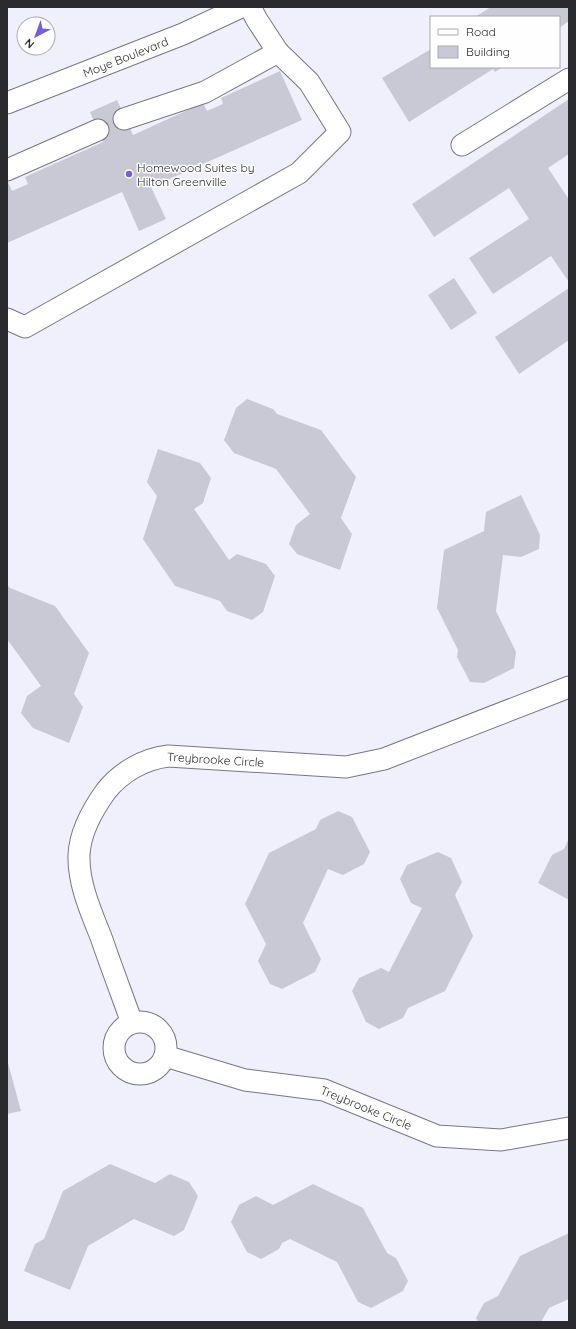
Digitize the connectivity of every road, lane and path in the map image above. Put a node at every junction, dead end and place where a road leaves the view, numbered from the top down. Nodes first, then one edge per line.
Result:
1 (242, 7) edge
2 (250, 7) edge
3 (278, 52) junction
4 (569, 79) edge
5 (7, 103) edge
6 (124, 118) tunnel mouth
7 (98, 130) tunnel mouth
8 (462, 145) dead end
9 (7, 170) edge
10 (7, 319) edge
11 (569, 687) edge
12 (132, 1023) junction
13 (165, 1056) junction
14 (569, 1128) edge

1 - 5 street, Moye Boulevard
2 - 3 street
3 - 6 street
3 - 10 street
4 - 8 street
7 - 9 street
11 - 12 street, Treybrooke Circle
12 - 13 street
12 - 13 street
13 - 14 street, Treybrooke Circle

